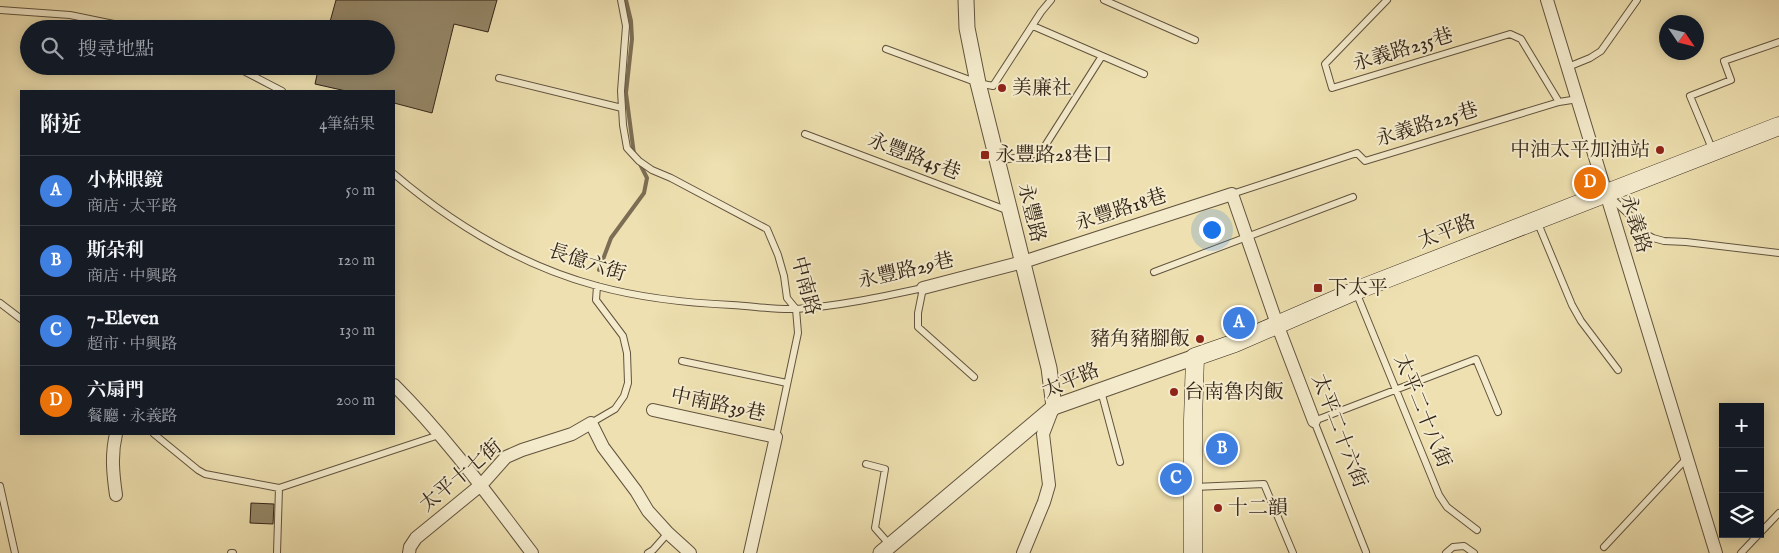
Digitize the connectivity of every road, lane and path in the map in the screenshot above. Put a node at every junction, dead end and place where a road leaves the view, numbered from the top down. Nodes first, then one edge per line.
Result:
1 (621, 0) edge
2 (966, 0) edge
3 (1050, 0) edge
4 (1104, 0) edge
5 (1387, 0) edge
6 (1547, 0) edge
7 (1637, 0) edge
8 (0, 10) edge
9 (94, 20) edge
10 (1032, 26) junction
11 (1194, 40) dead end
12 (1779, 42) edge
13 (886, 49) dead end
14 (1102, 56) junction
15 (1568, 67) junction
16 (1144, 74) dead end
17 (251, 75) edge
18 (499, 78) dead end
19 (978, 84) junction
20 (280, 90) edge
21 (1578, 99) junction
22 (1559, 102) junction
23 (622, 108) junction
24 (1779, 126) edge
25 (805, 134) dead end
26 (1713, 152) junction
27 (997, 162) junction
28 (395, 175) edge
29 (1606, 193) junction
30 (1232, 194) junction
31 (1353, 197) dead end
32 (1010, 212) junction
33 (1536, 220) junction
34 (1248, 237) junction
35 (1779, 253) edge
36 (1023, 262) junction
37 (1154, 272) dead end
38 (597, 286) junction
39 (923, 288) junction
40 (1356, 291) junction
41 (0, 303) edge
42 (796, 309) junction
43 (20, 319) edge
44 (1277, 324) junction
45 (1195, 357) junction
46 (682, 361) dead end
47 (1618, 370) dead end
48 (974, 377) dead end
49 (787, 383) junction
50 (395, 386) edge
51 (1396, 389) junction
52 (1101, 391) junction
53 (1054, 407) junction
54 (653, 410) dead end
55 (1498, 412) dead end
56 (1314, 421) junction
57 (592, 423) junction
58 (116, 435) edge
59 (155, 435) edge
60 (440, 435) junction
61 (776, 437) junction
62 (1687, 458) junction
63 (1120, 462) dead end
64 (866, 464) dead end
65 (482, 484) junction
66 (0, 486) edge
67 (1192, 487) junction
68 (279, 488) junction
69 (116, 495) dead end
70 (1779, 513) edge
71 (1477, 530) dead end
72 (1764, 530) edge
73 (668, 533) junction
74 (1756, 538) edge
75 (1604, 547) dead end
76 (885, 549) edge
77 (1366, 552) edge
78 (15, 553) edge
79 (277, 553) edge
80 (409, 553) edge
81 (532, 553) edge
82 (648, 553) edge
83 (690, 553) edge
84 (750, 553) edge
85 (1023, 553) edge
86 (1194, 553) edge
87 (1293, 553) edge
88 (1446, 553) edge
89 (1474, 553) edge
90 (1716, 553) edge
91 (1742, 553) edge

1 - 23 lane, 中南路
2 - 19 street, 永豐路
3 - 10 lane
4 - 11 lane
5 - 22 lane, 永義路235巷
6 - 15 street, 永義路
7 - 15 lane
8 - 9 lane
10 - 14 lane
10 - 19 lane
12 - 26 lane
13 - 19 lane
14 - 16 lane
14 - 27 lane
15 - 21 street, 永義路
17 - 20 lane
18 - 23 lane
19 - 27 street, 永豐路
21 - 22 lane, 永義路225巷
21 - 29 street, 永義路
22 - 30 lane, 永義路225巷
23 - 42 lane, 中南路
24 - 26 main road, 太平路
25 - 32 lane, 永豐路45巷
26 - 29 main road, 太平路
27 - 32 street, 永豐路
28 - 38 lane, 長億六街
29 - 33 main road, 太平路
29 - 35 lane
29 - 62 street, 永義路
30 - 34 street, 太平二十六街
30 - 36 street, 永豐路18巷
31 - 34 lane
32 - 36 street, 永豐路
33 - 40 main road, 太平路
33 - 47 lane
34 - 37 lane
34 - 44 street, 太平二十六街
36 - 39 street, 永豐路29巷
36 - 53 street, 永豐路
38 - 42 lane, 長億六街
38 - 57 lane, 太平十七街
39 - 42 lane, 永豐路29巷
39 - 48 lane
40 - 44 main road, 太平路
40 - 51 lane, 太平二十八街
41 - 43 lane
42 - 49 lane, 中南路
44 - 45 main road, 太平路
44 - 56 street, 太平二十六街
45 - 52 street, 太平路
45 - 67 main road
46 - 49 lane
49 - 61 lane, 中南路
50 - 60 street
51 - 55 lane
51 - 56 lane
51 - 71 lane, 太平二十八街
52 - 53 street, 太平路
52 - 63 lane
53 - 76 street, 太平路
53 - 85 street
54 - 61 street, 中南路39巷
56 - 77 lane, 太平二十六街
57 - 65 street, 太平十七街
57 - 73 street
58 - 69 street
59 - 68 lane
60 - 65 street
60 - 68 lane
61 - 84 street, 中南路
62 - 75 lane
62 - 90 street, 永義路
64 - 76 lane
65 - 80 street, 太平十七街
65 - 81 street
66 - 78 lane
67 - 86 main road
67 - 87 lane
68 - 79 lane
70 - 72 lane
73 - 82 lane
73 - 83 street
74 - 91 lane
88 - 89 lane

